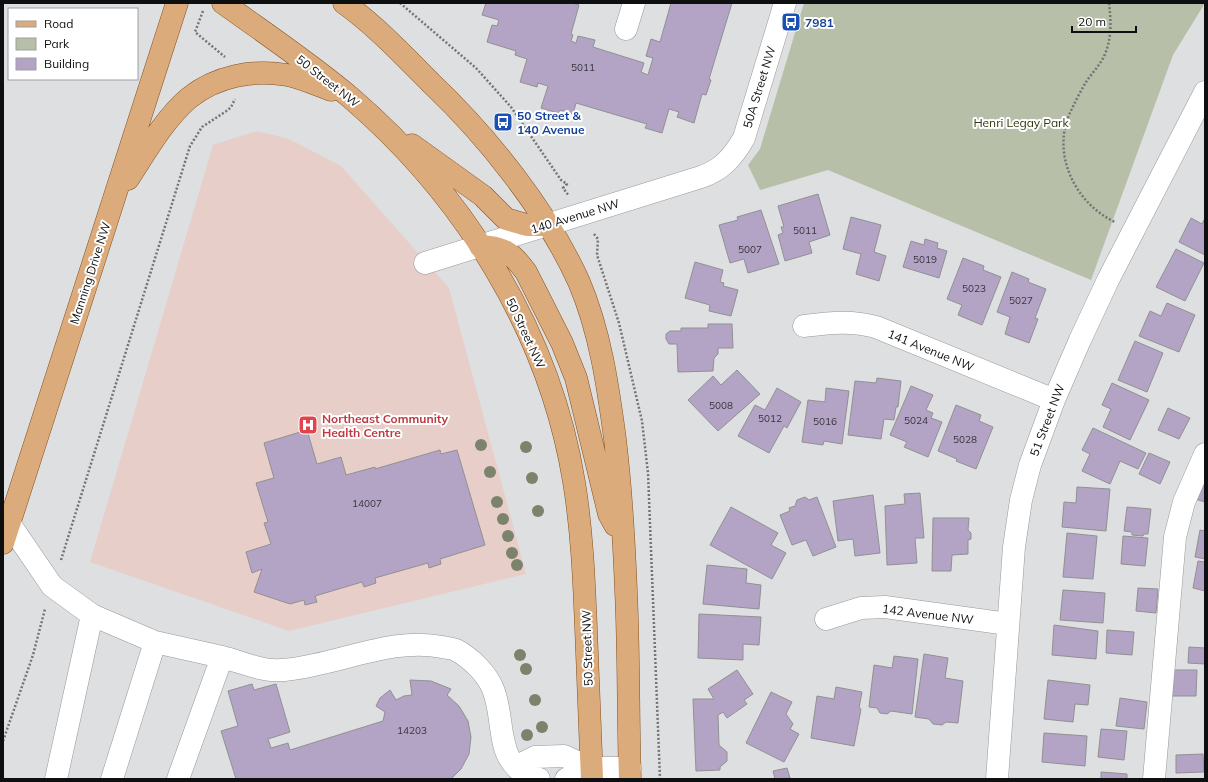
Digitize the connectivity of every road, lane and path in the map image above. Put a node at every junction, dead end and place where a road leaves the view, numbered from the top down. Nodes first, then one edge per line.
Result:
1 (177, 3) edge
2 (223, 3) edge
3 (344, 3) edge
4 (400, 3) edge
5 (634, 3) edge
6 (785, 3) edge
7 (1109, 3) edge
8 (357, 10) edge
9 (202, 13) dead end
10 (626, 29) dead end
11 (226, 61) dead end
12 (1205, 92) edge
13 (234, 93) dead end
14 (356, 103) junction
15 (723, 166) joint
16 (563, 188) dead end
17 (112, 201) junction
18 (547, 224) junction
19 (1134, 231) junction
20 (480, 246) junction
21 (425, 263) dead end
22 (804, 326) dead end
23 (1054, 400) junction
24 (1205, 454) edge
25 (6, 533) edge
26 (624, 542) junction
27 (59, 567) dead end
28 (46, 602) dead end
29 (92, 615) junction
30 (826, 619) dead end
31 (1008, 624) junction
32 (155, 642) junction
33 (222, 657) junction
34 (3, 741) edge
35 (518, 769) junction
36 (592, 773) edge
37 (630, 773) edge
38 (56, 779) edge
39 (112, 779) edge
40 (178, 779) edge
41 (538, 779) edge
42 (566, 779) edge
43 (997, 779) edge
44 (1154, 779) edge

1 - 17 main road, Manning Drive NW
2 - 14 main road, 50 Street NW
3 - 8 main road
4 - 16 path
5 - 10 street
6 - 15 street, 50A Street NW
7 - 19 path
8 - 18 main road
9 - 11 path
12 - 19 street, 51 Street NW
13 - 27 path
14 - 17 main road
14 - 18 main road
14 - 20 main road, 50 Street NW
15 - 18 street, 140 Avenue NW
17 - 25 main road, Manning Drive NW
18 - 20 street, 140 Avenue NW
18 - 26 main road
19 - 23 street, 51 Street NW
20 - 21 street, 140 Avenue NW
20 - 26 main road
20 - 36 main road, 50 Street NW
22 - 23 street, 141 Avenue NW
23 - 31 street, 51 Street NW
24 - 44 street
25 - 29 street
26 - 37 main road
28 - 34 path
29 - 32 street
29 - 38 street
30 - 31 street, 142 Avenue NW
31 - 43 street, 51 Street NW
32 - 33 street
32 - 39 street
33 - 35 street
33 - 40 street
35 - 36 street
35 - 41 street
36 - 37 street
36 - 42 street

